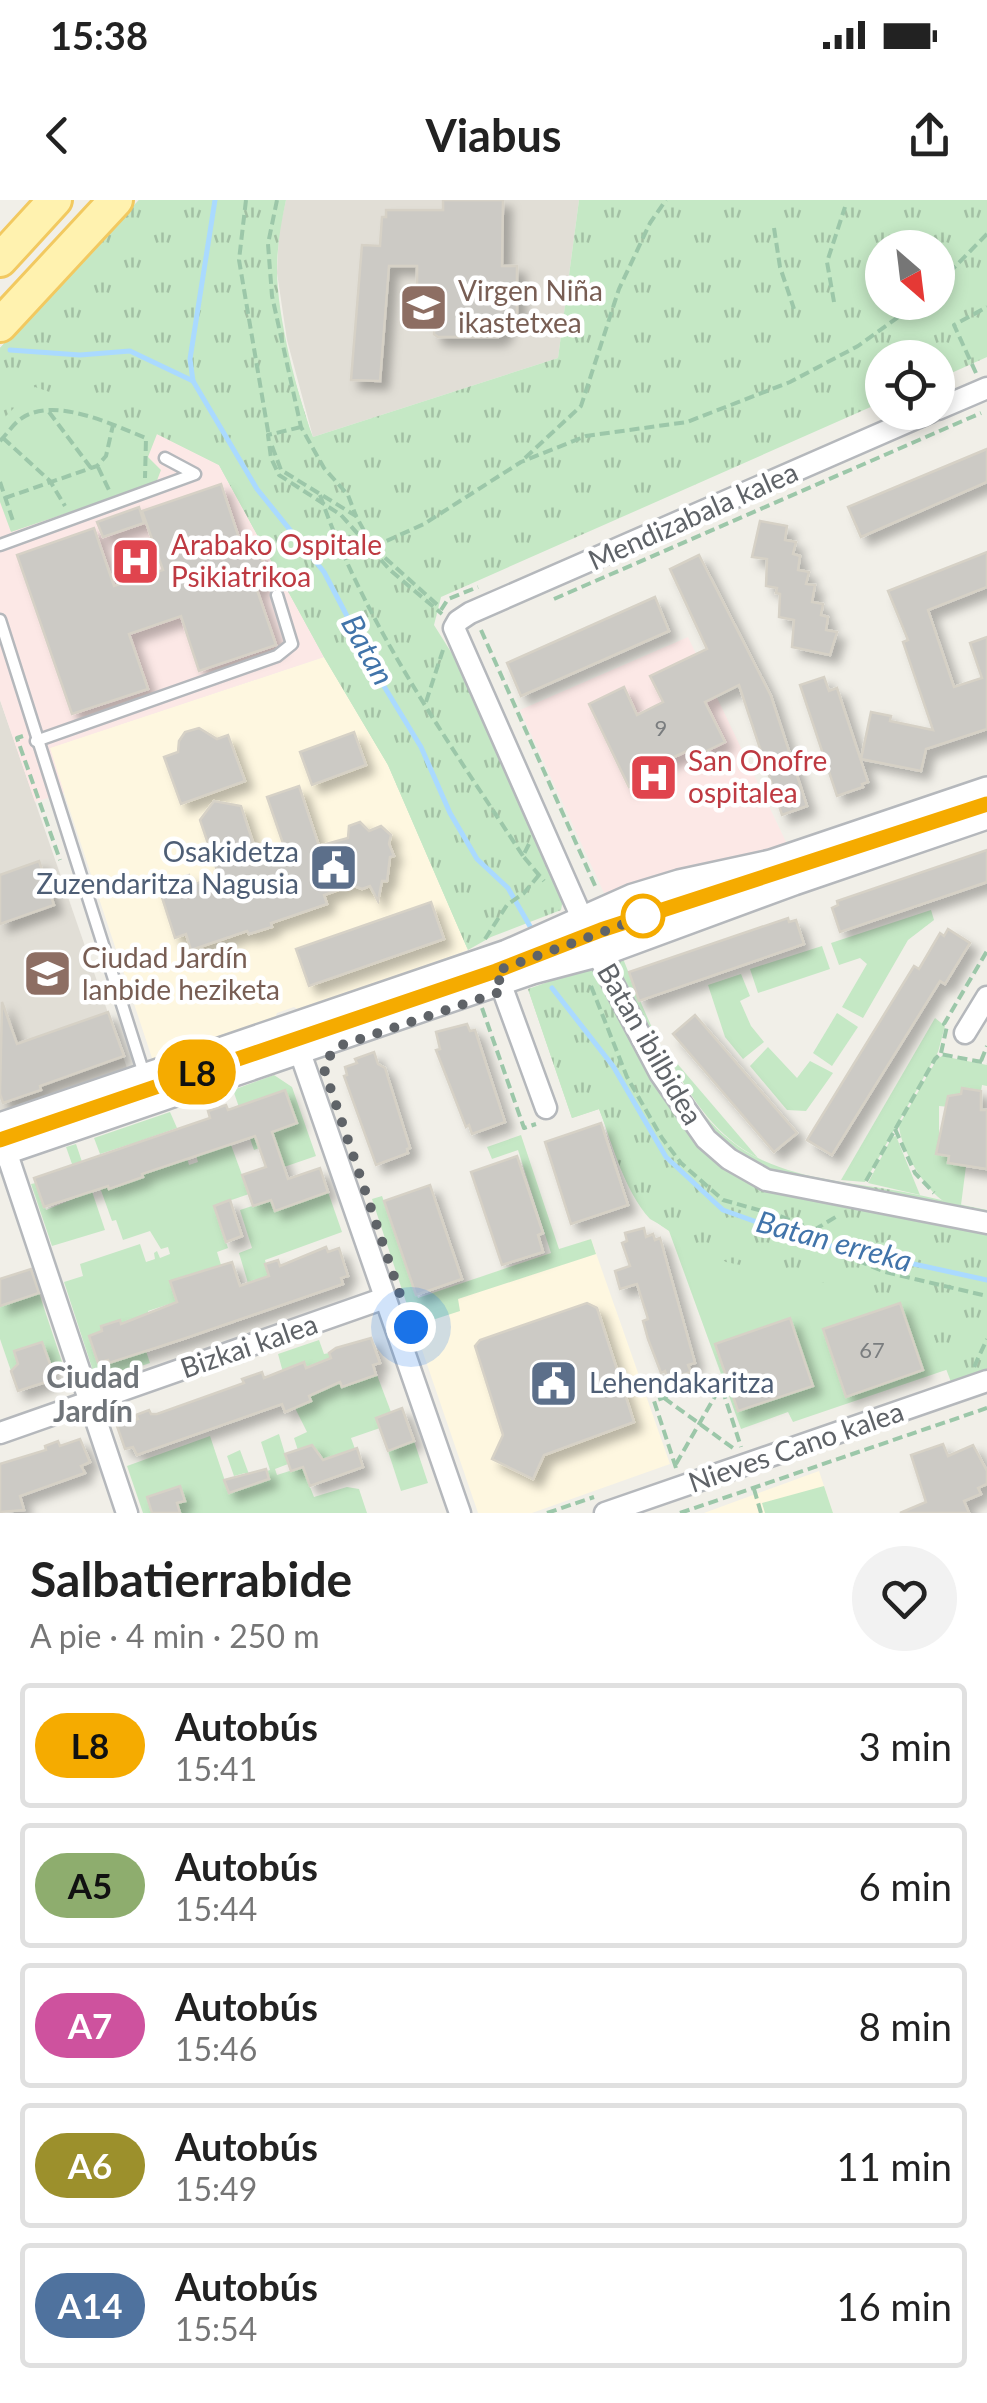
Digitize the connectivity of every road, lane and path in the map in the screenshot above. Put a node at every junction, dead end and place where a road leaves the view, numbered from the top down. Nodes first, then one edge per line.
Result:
1 (56, 200) edge
2 (116, 200) edge
3 (246, 200) edge
4 (277, 200) edge
5 (666, 200) edge
6 (845, 207) dead end
7 (774, 228) dead end
8 (987, 234) edge
9 (0, 260) edge
10 (955, 267) edge
11 (834, 302) dead end
12 (987, 307) edge
13 (794, 309) dead end
14 (894, 320) edge
15 (0, 325) edge
16 (981, 381) edge
17 (955, 398) edge
18 (48, 410) junction
19 (987, 410) edge
20 (114, 425) junction
21 (301, 427) junction
22 (887, 430) edge
23 (268, 435) junction
24 (1, 440) edge
25 (165, 458) dead end
26 (521, 462) junction
27 (94, 467) junction
28 (50, 481) junction
29 (0, 482) edge
30 (144, 493) junction
31 (320, 495) junction
32 (6, 498) junction
33 (116, 503) junction
34 (323, 504) junction
35 (356, 516) junction
36 (71, 520) junction
37 (19, 538) junction
38 (0, 546) edge
39 (373, 547) junction
40 (277, 595) dead end
41 (552, 600) dead end
42 (450, 615) junction
43 (0, 620) edge
44 (480, 631) dead end
45 (446, 640) dead end
46 (424, 705) junction
47 (35, 736) junction
48 (987, 790) edge
49 (987, 804) edge
50 (987, 816) edge
51 (523, 856) dead end
52 (64, 873) dead end
53 (538, 875) dead end
54 (593, 926) junction
55 (987, 951) edge
56 (476, 952) dead end
57 (498, 976) junction
58 (987, 997) edge
59 (965, 1032) dead end
60 (295, 1039) junction
61 (987, 1046) edge
62 (940, 1054) junction
63 (984, 1062) edge
64 (145, 1077) junction
65 (546, 1108) dead end
66 (894, 1128) junction
67 (1, 1140) edge
68 (915, 1173) junction
69 (864, 1186) dead end
70 (938, 1198) dead end
71 (927, 1201) dead end
72 (847, 1209) dead end
73 (987, 1223) edge
74 (814, 1230) dead end
75 (832, 1241) dead end
76 (987, 1296) edge
77 (385, 1298) junction
78 (987, 1340) edge
79 (980, 1375) edge
80 (721, 1386) junction
81 (664, 1398) junction
82 (89, 1402) junction
83 (987, 1408) edge
84 (699, 1424) junction
85 (0, 1433) edge
86 (753, 1488) junction
87 (128, 1513) edge
88 (460, 1513) edge
89 (605, 1513) edge
90 (680, 1513) edge
91 (761, 1513) edge

1 - 9 main road
2 - 15 main road
3 - 23 path
4 - 21 path
5 - 26 path
6 - 11 path
7 - 13 path
8 - 10 path
12 - 16 path
14 - 26 path
16 - 17 street
18 - 20 path
18 - 24 path
18 - 27 path
19 - 41 path
20 - 27 path
20 - 30 path
21 - 23 path
21 - 35 path
22 - 42 street, Mendizabala kalea
23 - 31 path
23 - 34 path
24 - 28 path
25 - 30 lane
26 - 39 path
27 - 28 path
27 - 33 path
28 - 32 path
28 - 36 path
29 - 32 path
30 - 33 lane
31 - 34 path
31 - 35 path
32 - 37 path
33 - 36 lane
34 - 42 path
34 - 46 path
35 - 39 path
36 - 37 lane
37 - 38 lane
39 - 42 path
40 - 47 lane
42 - 54 street, Batan ibilbidea
43 - 47 lane
44 - 54 path
45 - 46 path
46 - 51 path
47 - 52 path
47 - 64 lane
48 - 54 street
49 - 54 lane
50 - 54 street
53 - 56 path
54 - 57 street
54 - 60 street
54 - 73 street, Batan ibilbidea
55 - 62 path
57 - 60 street
57 - 65 street
58 - 59 street
60 - 64 street
60 - 67 street
60 - 77 street
61 - 63 path
62 - 63 path
62 - 66 path
64 - 67 street
66 - 68 path
66 - 69 path
67 - 82 street
68 - 70 path
68 - 71 path
72 - 74 path
75 - 76 path
77 - 82 street, Bizkai kalea
77 - 88 street
78 - 79 path
79 - 89 street, Nieves Cano kalea
80 - 81 path
80 - 84 path
80 - 84 path
81 - 84 path
81 - 84 path
82 - 85 street, Bizkai kalea
82 - 87 street
83 - 86 path
86 - 90 path
86 - 91 path

